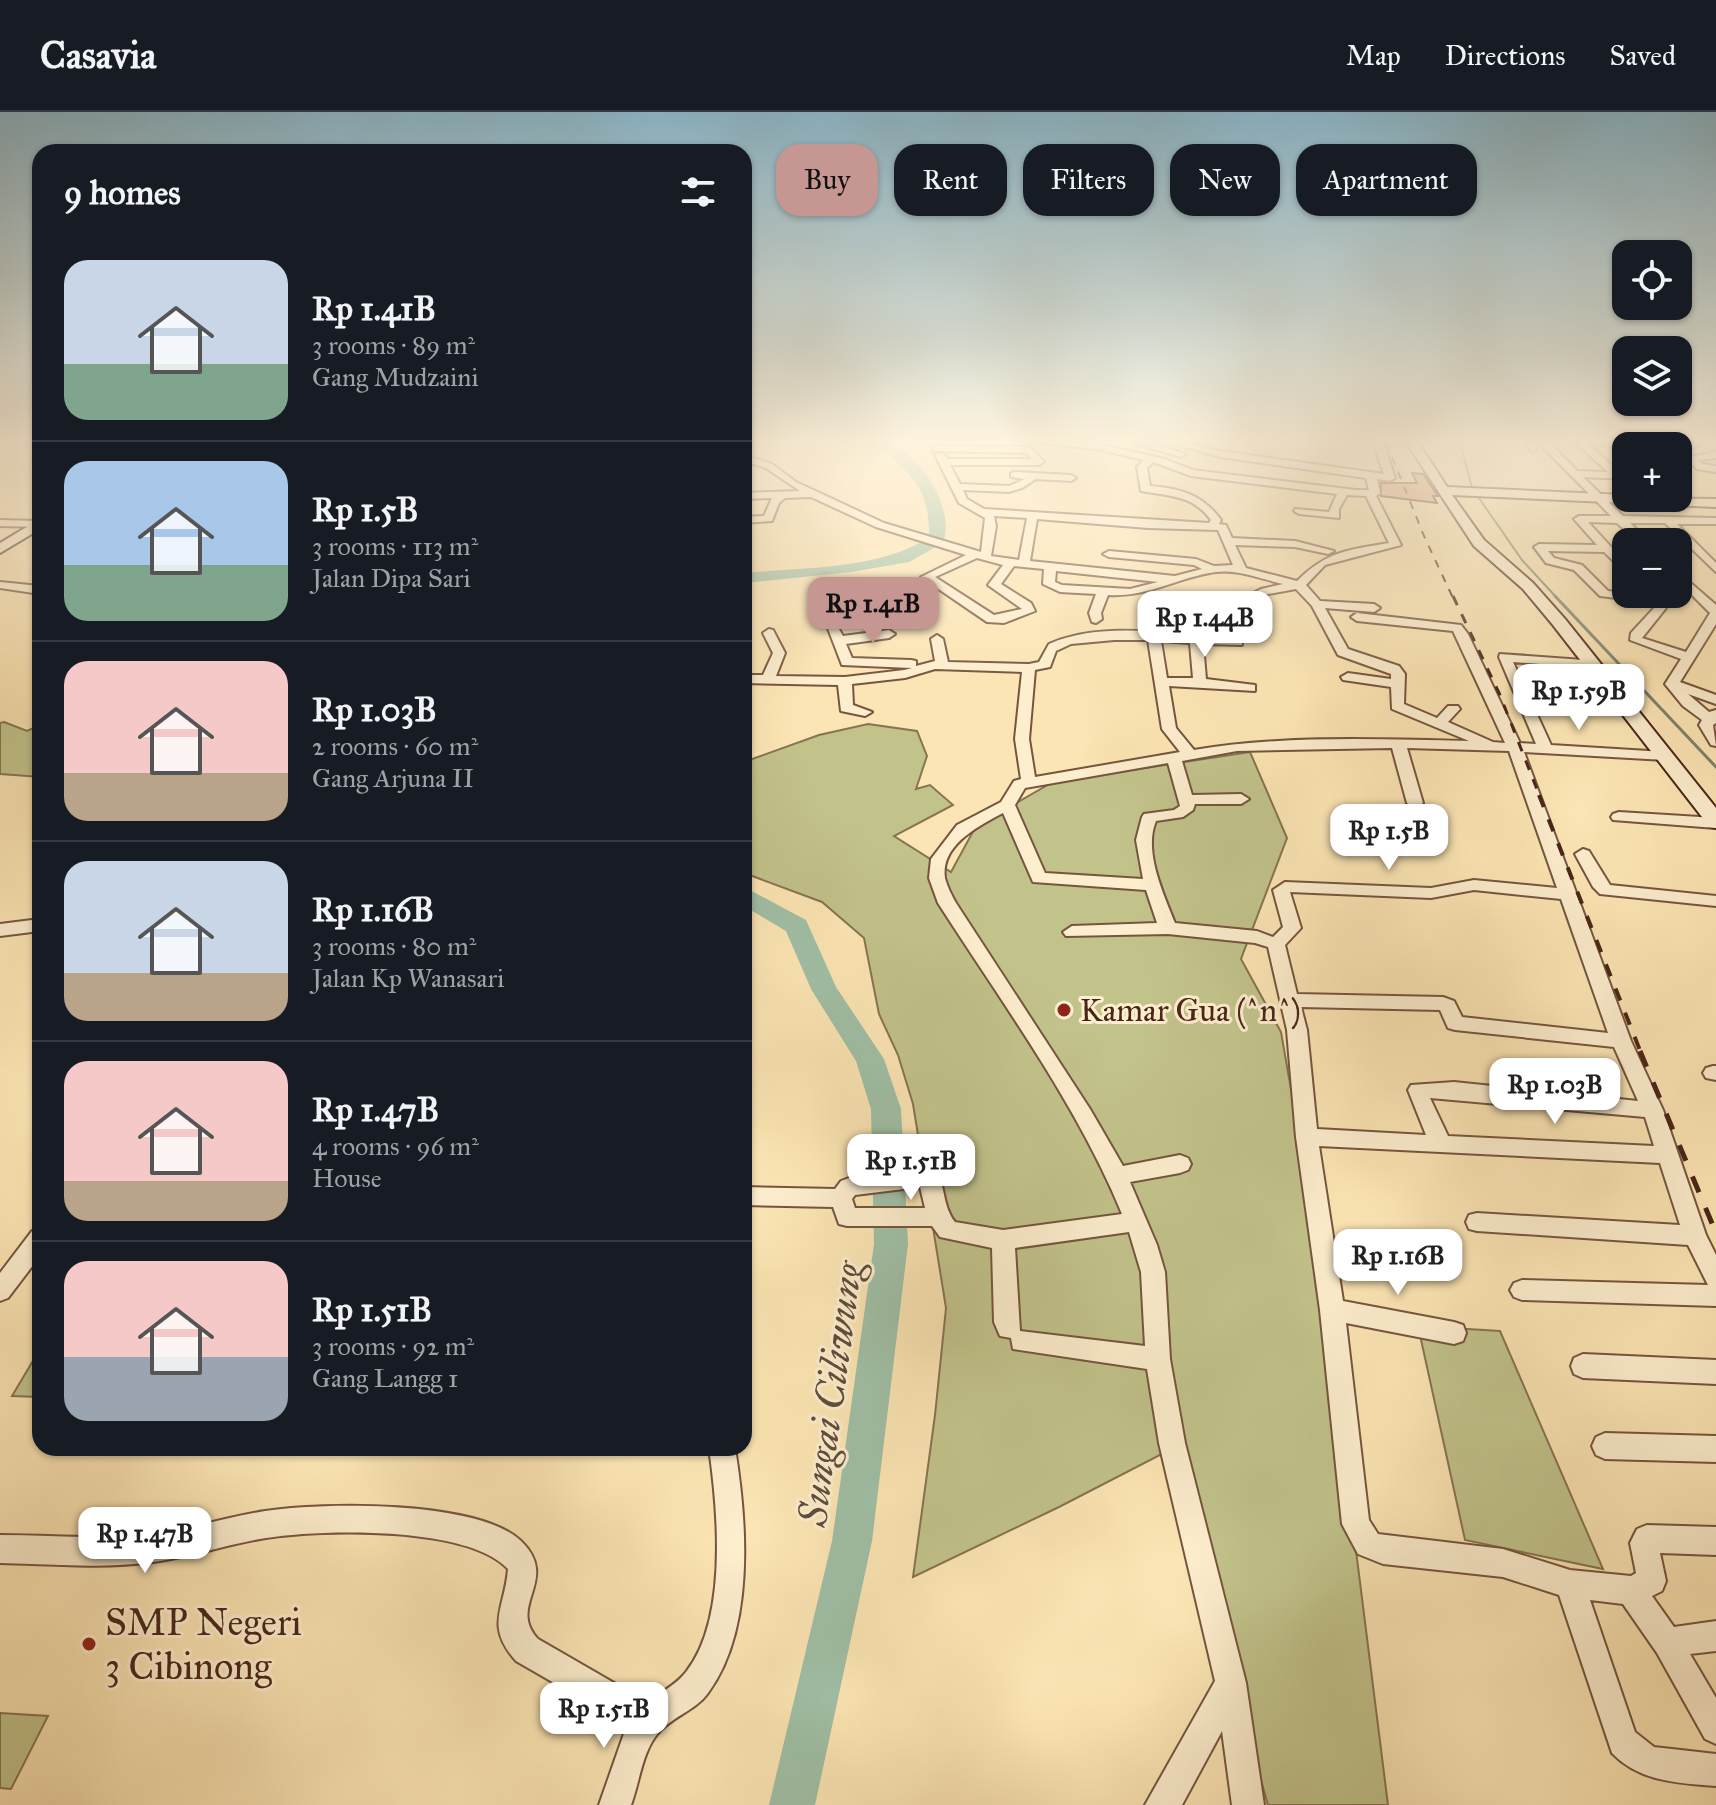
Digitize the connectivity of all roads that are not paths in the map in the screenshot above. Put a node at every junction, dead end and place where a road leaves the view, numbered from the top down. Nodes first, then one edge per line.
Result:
1 (872, 521) edge
2 (989, 521) edge
3 (1031, 521) edge
4 (1106, 521) edge
5 (1215, 521) edge
6 (1383, 521) edge
7 (1464, 521) edge
8 (1581, 521) edge
9 (1669, 521) edge
10 (1213, 525) junction
11 (0, 526) edge
12 (32, 527) edge
13 (32, 528) edge
14 (1319, 534) dead end
15 (1229, 541) junction
16 (0, 549) edge
17 (1606, 549) junction
18 (1328, 551) junction
19 (976, 554) junction
20 (1109, 554) dead end
21 (1612, 555) edge
22 (1342, 556) junction
23 (1017, 564) junction
24 (1050, 568) junction
25 (1213, 569) junction
26 (1716, 569) edge
27 (1241, 570) junction
28 (1175, 580) junction
29 (0, 585) edge
30 (1299, 585) junction
31 (32, 589) edge
32 (1694, 590) joint
33 (1716, 591) edge
34 (1103, 592) junction
35 (1612, 594) edge
36 (1317, 604) junction
37 (1659, 608) edge
38 (1392, 609) dead end
39 (824, 613) dead end
40 (1716, 613) edge
41 (1357, 617) dead end
42 (1096, 619) dead end
43 (769, 633) dead end
44 (889, 634) dead end
45 (937, 639) dead end
46 (1154, 639) junction
47 (838, 641) junction
48 (1196, 641) junction
49 (1689, 657) junction
50 (1592, 664) junction
51 (938, 665) junction
52 (1029, 668) junction
53 (1348, 677) dead end
54 (752, 679) edge
55 (768, 680) junction
56 (845, 681) junction
57 (1162, 682) junction
58 (1200, 682) junction
59 (1399, 684) junction
60 (1672, 684) junction
61 (1250, 688) dead end
62 (1716, 700) edge
63 (1453, 709) dead end
64 (865, 712) dead end
65 (1713, 716) edge
66 (1439, 724) junction
67 (1716, 742) edge
68 (1398, 743) junction
69 (1490, 746) junction
70 (1515, 748) junction
71 (1546, 750) junction
72 (1665, 756) junction
73 (1182, 757) junction
74 (1029, 782) junction
75 (1241, 799) dead end
76 (1187, 800) junction
77 (1415, 803) dead end
78 (1007, 805) junction
79 (1619, 817) dead end
80 (1716, 822) edge
81 (1583, 854) dead end
82 (1152, 885) junction
83 (1567, 894) junction
84 (1716, 901) edge
85 (32, 926) edge
86 (1168, 928) junction
87 (0, 930) edge
88 (1072, 932) dead end
89 (1276, 944) junction
90 (1291, 1000) junction
91 (1621, 1041) junction
92 (1653, 1110) junction
93 (1307, 1137) junction
94 (1441, 1143) junction
95 (1667, 1155) junction
96 (1180, 1164) dead end
97 (1117, 1176) junction
98 (752, 1196) edge
99 (846, 1201) junction
100 (938, 1217) junction
101 (1137, 1221) junction
102 (1477, 1222) dead end
103 (1695, 1236) junction
104 (1003, 1240) junction
105 (32, 1245) edge
106 (1716, 1278) edge
107 (1522, 1290) dead end
108 (0, 1291) edge
109 (1716, 1296) edge
110 (1332, 1310) junction
111 (1454, 1333) dead end
112 (1158, 1359) junction
113 (1583, 1366) dead end
114 (1716, 1372) edge
115 (1605, 1446) dead end
116 (1716, 1449) edge
117 (723, 1456) edge
118 (1716, 1541) edge
119 (0, 1549) edge
120 (1570, 1584) junction
121 (1631, 1590) junction
122 (1716, 1636) edge
123 (1667, 1643) junction
124 (1231, 1683) junction
125 (648, 1720) junction
126 (1716, 1728) edge
127 (1716, 1770) edge
128 (615, 1805) edge
129 (1161, 1805) edge
130 (1248, 1805) edge

1 - 19 street
2 - 19 street
3 - 23 street
4 - 10 street
5 - 10 street
6 - 22 street
7 - 50 main road
8 - 17 street
9 - 26 street
10 - 15 street
11 - 12 street
13 - 16 main road
14 - 18 street
15 - 18 street
15 - 27 street
17 - 21 street
17 - 35 street
18 - 22 street
19 - 23 street
19 - 23 street
20 - 25 street
22 - 30 street
23 - 24 street
24 - 28 street
24 - 34 street
25 - 27 street
25 - 28 street
27 - 30 street
28 - 34 street
29 - 31 street
30 - 36 street
30 - 48 street
32 - 33 street
32 - 40 street
34 - 42 street
36 - 38 street
36 - 59 street
37 - 49 street
39 - 47 street
40 - 49 street
41 - 70 street
43 - 55 street
44 - 47 street
45 - 51 street
46 - 48 street
46 - 52 street
46 - 57 street
47 - 51 street
48 - 58 street
49 - 60 street
50 - 71 street
50 - 72 main road
51 - 52 street
51 - 56 street
52 - 74 street
53 - 59 street
54 - 55 street
55 - 56 street
56 - 64 street
57 - 58 street
57 - 73 street
58 - 61 street
59 - 66 street
60 - 62 street
60 - 65 street
63 - 66 street
65 - 67 street
66 - 69 street
68 - 69 street
68 - 73 street
68 - 77 street
69 - 70 street
70 - 71 street
70 - 83 street
71 - 72 street
72 - 80 main road
73 - 74 street
73 - 76 street
74 - 78 street
75 - 76 street
76 - 82 street
78 - 82 street
78 - 97 street
79 - 80 street
81 - 84 street
82 - 86 street
83 - 89 street
83 - 91 street
85 - 87 street
86 - 88 street
86 - 89 street
89 - 90 street
90 - 91 street
90 - 93 street
91 - 92 street
92 - 94 street
92 - 95 street
93 - 94 street
93 - 110 street
94 - 95 street
95 - 103 street
96 - 97 street
97 - 101 street
98 - 99 street
99 - 100 street
99 - 100 street
100 - 104 street
101 - 104 street
101 - 112 street
102 - 103 street
103 - 106 street
104 - 112 street
105 - 108 street
107 - 109 street
110 - 111 street
110 - 120 street
112 - 124 street
113 - 114 street
115 - 116 street
117 - 125 street
118 - 121 street
119 - 125 street
120 - 121 street
120 - 127 street
121 - 123 street
122 - 123 street
123 - 126 street
124 - 129 street
124 - 130 street
125 - 128 street

